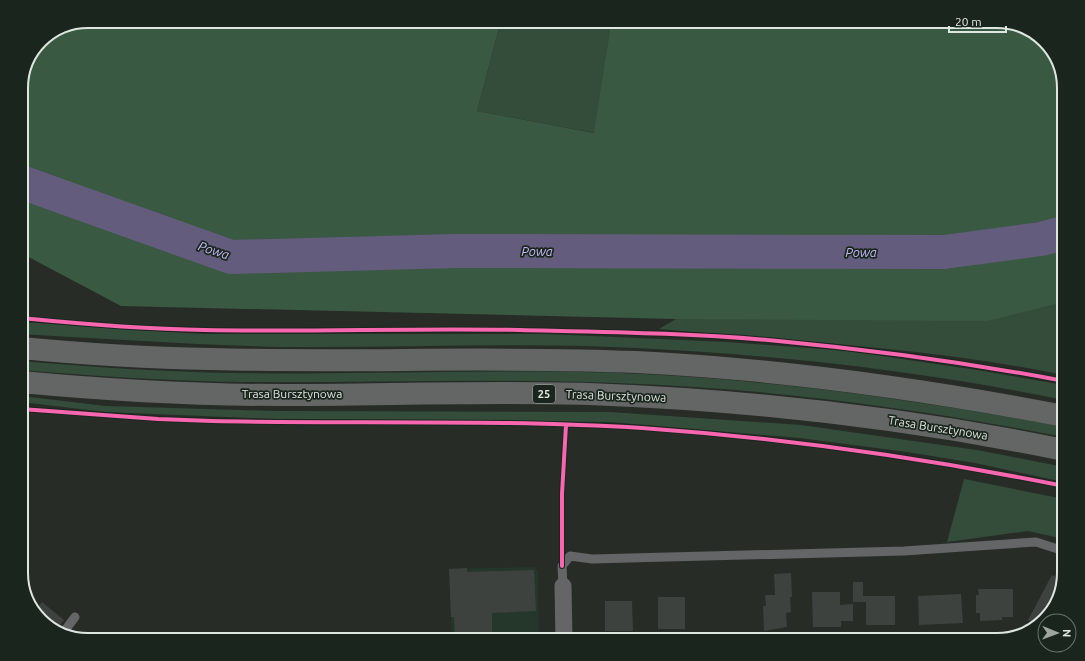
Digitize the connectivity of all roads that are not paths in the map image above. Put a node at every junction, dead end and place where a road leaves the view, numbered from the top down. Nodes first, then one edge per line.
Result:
1 (28, 349) edge
2 (28, 383) edge
3 (1057, 415) edge
4 (1057, 449) edge
5 (1057, 550) edge
6 (563, 586) joint
7 (74, 617) dead end
8 (66, 628) edge
9 (564, 633) edge

1 - 3 main road
2 - 4 main road, Trasa Bursztynowa / 25
5 - 6 lane
6 - 9 street
7 - 8 lane

